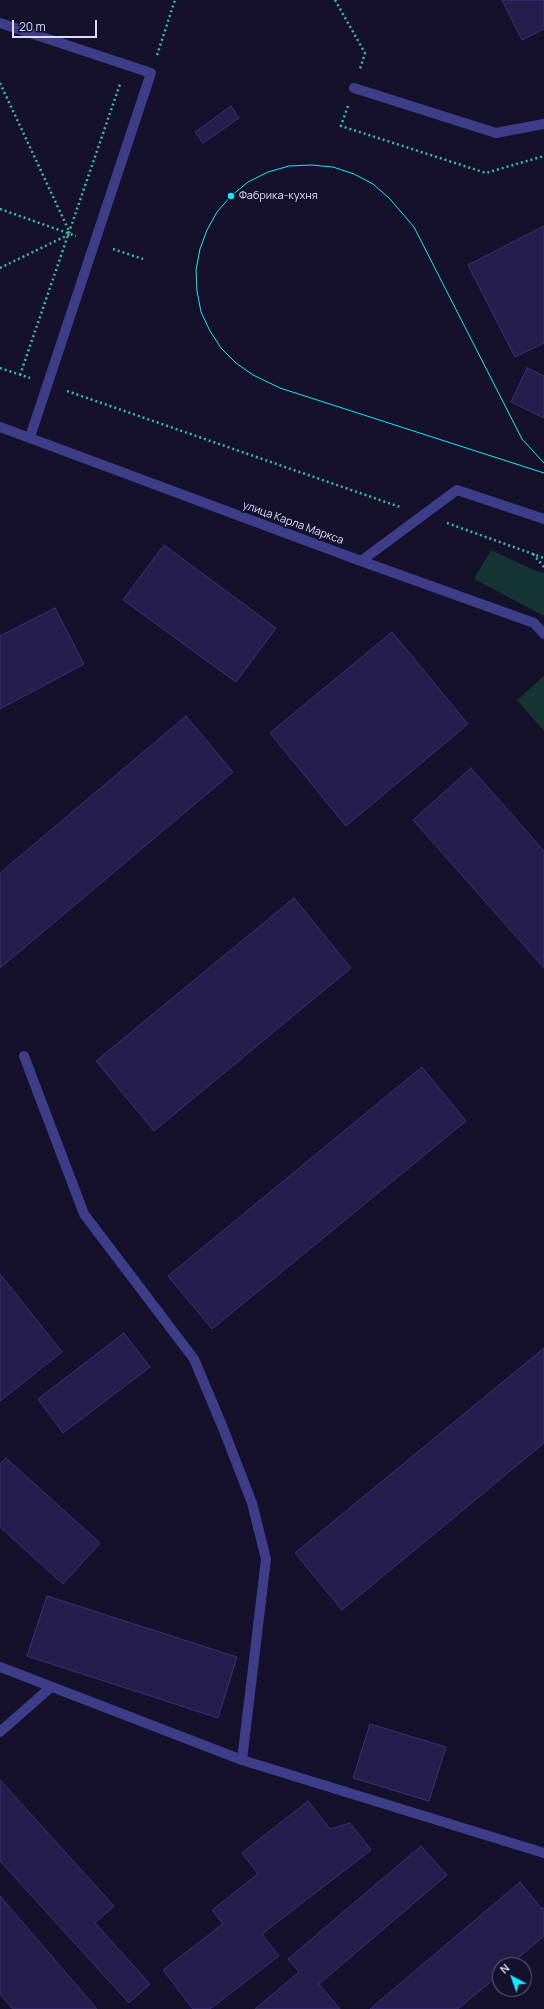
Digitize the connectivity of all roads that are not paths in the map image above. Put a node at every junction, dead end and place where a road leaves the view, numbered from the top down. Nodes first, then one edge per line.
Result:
1 (0, 23) edge
2 (354, 88) dead end
3 (544, 124) edge
4 (0, 427) edge
5 (30, 438) junction
6 (544, 519) edge
7 (361, 561) junction
8 (544, 634) edge
9 (24, 1056) dead end
10 (0, 1667) edge
11 (51, 1687) junction
12 (0, 1732) edge
13 (242, 1760) junction
14 (544, 1853) edge

1 - 5 street
2 - 3 street
4 - 5 street, улица Карла Маркса
5 - 7 street, улица Карла Маркса
6 - 7 street
7 - 8 street, улица Карла Маркса
9 - 13 street
10 - 11 street
11 - 12 street
11 - 13 street
13 - 14 street

